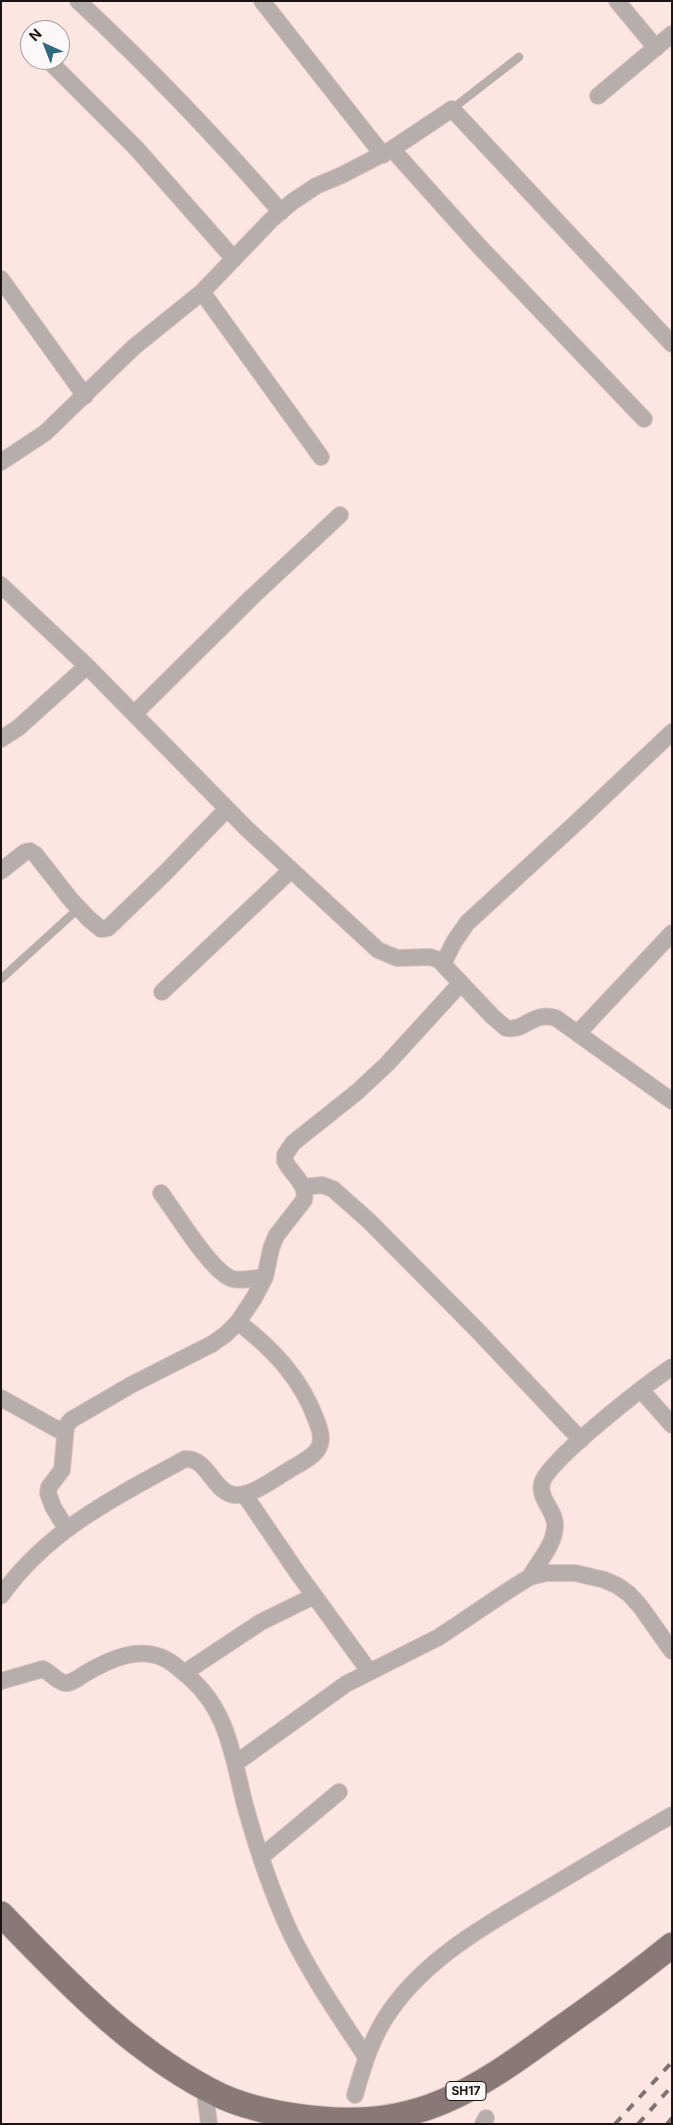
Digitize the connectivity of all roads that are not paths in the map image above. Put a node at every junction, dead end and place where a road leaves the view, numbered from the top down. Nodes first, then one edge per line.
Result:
1 (78, 1) edge
2 (262, 1) edge
3 (617, 1) edge
4 (672, 34) edge
5 (656, 48) junction
6 (519, 56) dead end
7 (58, 70) edge
8 (598, 96) dead end
9 (452, 109) junction
10 (388, 152) junction
11 (281, 212) junction
12 (234, 259) junction
13 (1, 279) edge
14 (202, 292) junction
15 (672, 344) edge
16 (85, 396) junction
17 (644, 419) dead end
18 (321, 457) dead end
19 (1, 462) edge
20 (340, 515) dead end
21 (1, 586) edge
22 (88, 666) junction
23 (134, 714) junction
24 (672, 732) edge
25 (1, 739) edge
26 (227, 809) junction
27 (1, 871) edge
28 (290, 871) junction
29 (79, 908) junction
30 (672, 933) edge
31 (443, 964) junction
32 (1, 980) edge
33 (461, 983) junction
34 (162, 992) dead end
35 (578, 1033) junction
36 (672, 1102) edge
37 (304, 1187) junction
38 (161, 1193) dead end
39 (265, 1277) junction
40 (238, 1322) junction
41 (672, 1367) edge
42 (641, 1390) junction
43 (1, 1398) edge
44 (672, 1425) edge
45 (64, 1433) junction
46 (581, 1440) junction
47 (244, 1494) junction
48 (66, 1528) junction
49 (530, 1577) junction
50 (1, 1596) edge
51 (314, 1596) junction
52 (672, 1651) edge
53 (369, 1671) junction
54 (184, 1673) junction
55 (1, 1681) edge
56 (236, 1764) junction
57 (339, 1792) dead end
58 (672, 1815) edge
59 (261, 1857) junction
60 (1, 1914) edge
61 (672, 1945) edge
62 (366, 2057) junction
63 (213, 2091) junction
64 (355, 2095) dead end
65 (209, 2124) edge

1 - 11 street
2 - 10 street
3 - 5 street
4 - 5 street
5 - 8 street
6 - 9 lane
7 - 12 street
9 - 10 street
9 - 15 street
10 - 11 street
10 - 17 street
11 - 12 street
12 - 14 street
13 - 16 street
14 - 16 street
14 - 18 street
16 - 19 street
20 - 23 street
21 - 22 street
22 - 23 street
22 - 25 street
23 - 26 street
24 - 31 street
26 - 28 street
26 - 29 street
27 - 29 street
28 - 31 street
28 - 34 street
29 - 32 lane
30 - 35 street
31 - 33 street
33 - 35 street
33 - 37 street
35 - 36 street
37 - 39 street
37 - 46 street
38 - 39 street
39 - 40 street
40 - 45 street
40 - 47 street
41 - 42 street
42 - 44 street
42 - 46 street
43 - 45 street
45 - 48 street
46 - 49 street
47 - 48 street
47 - 51 street
48 - 50 street
49 - 52 street
49 - 53 street
51 - 53 street
51 - 54 street
53 - 56 street
54 - 55 street
54 - 56 street
56 - 59 street
57 - 59 street
58 - 62 street
59 - 62 street
60 - 63 main road, SH17
61 - 63 main road, SH17
62 - 64 street
63 - 65 street

